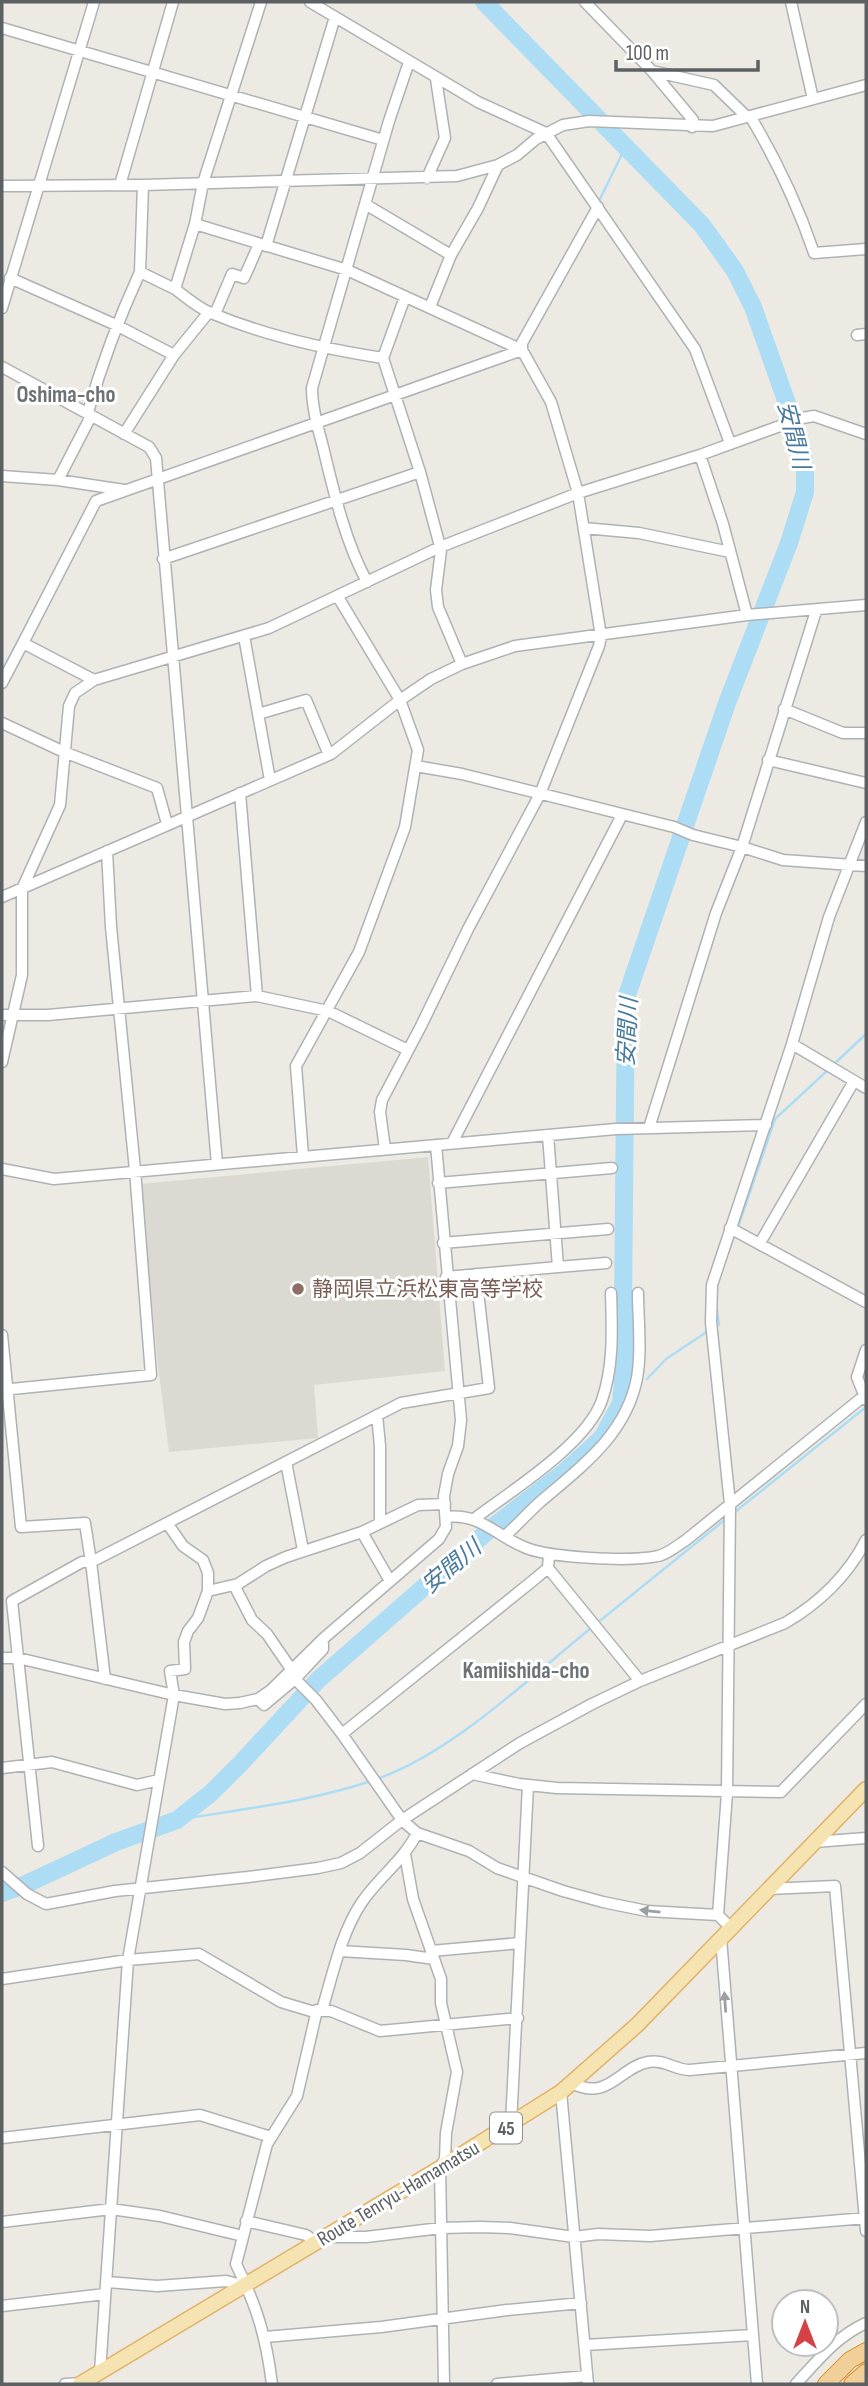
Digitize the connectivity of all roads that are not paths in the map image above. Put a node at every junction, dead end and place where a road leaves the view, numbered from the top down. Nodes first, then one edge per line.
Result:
1 (94, 2) edge
2 (173, 2) edge
3 (261, 2) edge
4 (310, 2) edge
5 (585, 2) edge
6 (791, 2) edge
7 (335, 18) junction
8 (2, 28) edge
9 (79, 51) junction
10 (409, 62) junction
11 (652, 71) junction
12 (152, 73) junction
13 (436, 79) junction
14 (866, 85) edge
15 (231, 97) junction
16 (813, 99) junction
17 (748, 117) junction
18 (305, 118) junction
19 (692, 127) junction
20 (546, 133) junction
21 (383, 140) junction
22 (498, 165) junction
23 (427, 178) junction
24 (373, 179) junction
25 (286, 181) junction
26 (204, 183) junction
27 (120, 185) junction
28 (144, 185) junction
29 (2, 186) edge
30 (37, 186) junction
31 (365, 204) junction
32 (597, 205) junction
33 (195, 224) junction
34 (263, 245) junction
35 (866, 250) edge
36 (451, 255) junction
37 (347, 270) junction
38 (141, 272) junction
39 (10, 278) junction
40 (174, 289) junction
41 (405, 297) junction
42 (430, 307) junction
43 (2, 308) edge
44 (212, 313) junction
45 (116, 325) junction
46 (322, 349) junction
47 (522, 350) junction
48 (174, 355) junction
49 (383, 358) junction
50 (2, 367) edge
51 (394, 394) junction
52 (88, 412) junction
53 (317, 422) junction
54 (866, 434) edge
55 (124, 435) junction
56 (730, 443) junction
57 (700, 455) junction
58 (420, 472) junction
59 (2, 475) edge
60 (58, 480) junction
61 (157, 480) junction
62 (127, 490) junction
63 (578, 493) junction
64 (337, 502) junction
65 (584, 528) junction
66 (440, 547) junction
67 (730, 552) junction
68 (163, 559) junction
69 (367, 582) junction
70 (338, 597) junction
71 (866, 605) edge
72 (816, 611) junction
73 (747, 615) junction
74 (244, 636) junction
75 (601, 636) junction
76 (23, 643) junction
77 (172, 658) junction
78 (462, 664) junction
79 (94, 680) junction
80 (2, 683) edge
81 (400, 700) junction
82 (784, 709) junction
83 (258, 714) junction
84 (2, 723) edge
85 (866, 733) edge
86 (64, 752) junction
87 (329, 755) junction
88 (768, 760) junction
89 (416, 766) junction
90 (270, 780) junction
91 (866, 783) edge
92 (240, 793) junction
93 (540, 794) junction
94 (622, 815) junction
95 (187, 816) junction
96 (866, 822) edge
97 (167, 824) junction
98 (742, 847) junction
99 (107, 852) junction
100 (850, 864) junction
101 (866, 866) edge
102 (22, 889) junction
103 (2, 897) edge
104 (257, 996) junction
105 (203, 1001) junction
106 (120, 1008) junction
107 (328, 1011) junction
108 (7, 1016) edge
109 (792, 1044) junction
110 (408, 1050) junction
111 (2, 1062) edge
112 (854, 1081) junction
113 (866, 1088) edge
114 (766, 1125) junction
115 (649, 1128) junction
116 (548, 1135) junction
117 (452, 1143) junction
118 (436, 1145) junction
119 (385, 1149) junction
120 (303, 1156) junction
121 (217, 1164) junction
122 (612, 1168) dead end
123 (2, 1169) edge
124 (135, 1170) junction
125 (551, 1173) junction
126 (438, 1183) junction
127 (730, 1228) junction
128 (608, 1229) dead end
129 (555, 1234) junction
130 (443, 1243) junction
131 (760, 1244) junction
132 (606, 1263) dead end
133 (558, 1267) junction
134 (476, 1274) junction
135 (446, 1277) junction
136 (611, 1293) dead end
137 (638, 1293) dead end
138 (866, 1302) edge
139 (2, 1335) edge
140 (866, 1350) edge
141 (4, 1390) edge
142 (457, 1392) junction
143 (865, 1399) edge
144 (377, 1415) junction
145 (286, 1462) junction
146 (445, 1504) junction
147 (730, 1506) junction
148 (446, 1517) junction
149 (475, 1519) junction
150 (380, 1522) junction
151 (167, 1523) junction
152 (362, 1532) junction
153 (505, 1536) junction
154 (866, 1540) edge
155 (303, 1550) junction
156 (549, 1553) junction
157 (91, 1562) junction
158 (548, 1568) junction
159 (390, 1581) junction
160 (234, 1585) junction
161 (208, 1591) junction
162 (729, 1644) junction
163 (2, 1658) edge
164 (18, 1658) junction
165 (294, 1676) junction
166 (105, 1679) junction
167 (640, 1681) junction
168 (174, 1695) junction
169 (866, 1704) edge
170 (342, 1734) junction
171 (30, 1764) junction
172 (2, 1768) edge
173 (472, 1774) junction
174 (159, 1780) junction
175 (527, 1785) junction
176 (866, 1789) edge
177 (727, 1793) junction
178 (402, 1820) junction
179 (417, 1833) junction
180 (866, 1838) edge
181 (814, 1842) junction
182 (38, 1846) dead end
183 (405, 1854) junction
184 (2, 1872) edge
185 (522, 1878) junction
186 (139, 1888) junction
187 (768, 1889) junction
188 (718, 1915) junction
189 (726, 1933) junction
190 (520, 1943) junction
191 (340, 1951) junction
192 (432, 1955) junction
193 (128, 1960) junction
194 (2, 1979) edge
195 (319, 2010) junction
196 (518, 2018) junction
197 (445, 2025) junction
198 (866, 2053) edge
199 (851, 2054) junction
200 (730, 2066) junction
201 (567, 2087) junction
202 (512, 2124) junction
203 (117, 2125) junction
204 (271, 2137) junction
205 (2, 2138) edge
206 (440, 2168) junction
207 (111, 2209) junction
208 (866, 2218) edge
209 (246, 2221) junction
210 (2, 2222) edge
211 (441, 2228) junction
212 (745, 2229) junction
213 (866, 2231) edge
214 (243, 2236) junction
215 (574, 2237) junction
216 (321, 2240) junction
217 (107, 2282) junction
218 (246, 2286) junction
219 (105, 2294) junction
220 (581, 2303) junction
221 (2, 2306) edge
222 (442, 2318) junction
223 (866, 2323) edge
224 (753, 2335) junction
225 (265, 2337) junction
226 (585, 2345) junction
227 (866, 2351) edge
228 (100, 2372) junction
229 (866, 2372) edge
230 (587, 2380) edge
231 (65, 2384) edge
232 (81, 2384) edge
233 (272, 2384) edge
234 (444, 2384) edge
235 (497, 2384) edge
236 (757, 2384) edge
237 (796, 2384) edge
238 (826, 2384) edge
239 (852, 2384) edge

1 - 9 street
2 - 12 street
3 - 15 street
4 - 7 street
5 - 11 street
6 - 16 street
7 - 10 street
7 - 18 street
8 - 9 street
9 - 12 street
9 - 30 street
10 - 13 street
10 - 21 street
11 - 17 street
11 - 19 street
12 - 15 street
12 - 27 street
13 - 20 street
13 - 23 street
14 - 16 street
15 - 18 street
15 - 26 street
16 - 17 street
17 - 19 street
17 - 35 street
18 - 21 street
18 - 25 street
19 - 20 street
20 - 22 street
20 - 32 street
21 - 24 street
22 - 23 street
22 - 36 street
23 - 24 street
24 - 25 street
24 - 31 street
25 - 26 street
25 - 34 street
26 - 28 street
26 - 33 street
27 - 28 street
27 - 30 street
28 - 38 street
29 - 30 street
30 - 39 street
31 - 36 street
31 - 37 street
32 - 47 street
32 - 56 street
33 - 34 street
33 - 40 street
34 - 37 street
34 - 44 street
36 - 42 street
37 - 41 street
37 - 46 street
38 - 40 street
38 - 45 street
39 - 43 street
39 - 45 street
40 - 44 street
41 - 42 street
41 - 49 street
42 - 47 street
44 - 46 street
44 - 48 street
45 - 48 street
45 - 52 street
46 - 49 street
46 - 53 street
47 - 51 street
47 - 63 street
48 - 55 street
49 - 51 street
50 - 52 street
51 - 53 street
51 - 58 street
52 - 55 street
52 - 60 street
53 - 61 street
53 - 64 street
54 - 56 street
55 - 61 street
56 - 57 street
57 - 63 street
57 - 67 street
58 - 64 street
58 - 66 street
59 - 60 street
60 - 62 street
61 - 62 street
61 - 68 street
62 - 76 street
63 - 65 street
63 - 66 street
64 - 68 street
64 - 69 street
65 - 67 street
65 - 75 street
66 - 69 street
66 - 78 street
67 - 73 street
68 - 77 street
69 - 70 street
70 - 74 street
70 - 81 street
71 - 72 street
72 - 73 street
72 - 82 street
73 - 75 street
74 - 77 street
74 - 83 street
75 - 78 street
75 - 93 street
76 - 79 street
76 - 80 street
77 - 79 street
77 - 95 street
78 - 81 street
79 - 86 street
81 - 87 street
81 - 89 street
82 - 85 street
82 - 88 street
83 - 87 street
83 - 90 street
84 - 86 street
86 - 97 street
86 - 102 street
87 - 90 street
88 - 91 street
88 - 98 street
89 - 93 street
89 - 107 street
90 - 92 street
92 - 95 street
92 - 104 street
93 - 94 street
93 - 110 street
94 - 98 street
94 - 117 street
95 - 97 street
95 - 105 street
96 - 100 street
97 - 99 street
98 - 100 street
98 - 115 street
99 - 102 street
99 - 106 street
100 - 101 street
100 - 109 street
102 - 103 street
102 - 108 street
104 - 105 street
104 - 107 street
105 - 106 street
105 - 121 street
106 - 108 street
106 - 124 street
107 - 110 street
107 - 120 street
108 - 111 street
109 - 112 street
109 - 114 street
110 - 119 street
112 - 113 street
112 - 131 street
114 - 115 street
114 - 127 street
115 - 116 street
116 - 117 street
116 - 125 street
117 - 118 street
118 - 119 street
118 - 126 street
119 - 120 street
120 - 121 street
121 - 124 street
122 - 125 street
123 - 124 street
124 - 141 street
125 - 126 street
125 - 129 street
126 - 130 street
127 - 131 street
127 - 147 street
128 - 129 street
129 - 130 street
129 - 133 street
130 - 135 street
131 - 138 street
132 - 133 street
133 - 134 street
134 - 135 street
134 - 142 street
135 - 142 street
136 - 149 street
137 - 153 street
139 - 141 street
140 - 143 street
141 - 157 street
142 - 144 street
142 - 146 street
143 - 147 street
144 - 145 street
144 - 150 street
145 - 151 street
145 - 155 street
146 - 148 street
146 - 150 street
147 - 156 street
147 - 162 street
148 - 149 street
148 - 159 street
149 - 153 street
150 - 152 street
151 - 157 street
151 - 161 street
152 - 155 street
152 - 159 street
153 - 156 street
154 - 162 street
155 - 160 street
156 - 158 street
157 - 164 street
157 - 166 street
158 - 167 street
158 - 170 street
159 - 165 street
160 - 161 street
160 - 165 street
161 - 168 street
162 - 167 street
162 - 177 street
163 - 164 street
164 - 166 street
164 - 171 street
165 - 168 street
165 - 170 street
166 - 168 street
167 - 173 street
168 - 174 street
169 - 177 street
170 - 178 street
171 - 172 street
171 - 174 street
171 - 182 street
173 - 175 street
173 - 178 street
174 - 186 street
175 - 177 street
175 - 185 street
176 - 181 main road, Route Tenryu-Hamamatsu / 45
177 - 188 street
178 - 179 street
178 - 186 street
179 - 183 street
179 - 185 street
180 - 181 street
181 - 187 main road, Route Tenryu-Hamamatsu / 45
183 - 191 street
183 - 192 street
184 - 186 street
188 -> 185 street
185 - 190 street
186 - 193 street
187 - 189 main road, Route Tenryu-Hamamatsu / 45
187 - 199 street
188 - 189 street
200 -> 189 street
189 - 201 main road, Route Tenryu-Hamamatsu / 45
190 - 192 street
190 - 196 street
191 - 192 street
191 - 195 street
192 - 197 street
193 - 194 street
193 - 195 street
193 - 203 street
195 - 197 street
195 - 204 street
196 - 197 street
196 - 202 street
197 - 206 street
198 - 199 street
199 - 200 street
199 - 208 street
200 - 201 street
200 - 212 street
201 - 202 main road, Route Tenryu-Hamamatsu / 45
201 - 215 street
202 - 206 main road, Route Tenryu-Hamamatsu / 45
203 - 204 street
203 - 205 street
203 - 207 street
204 - 209 street
206 - 211 street
206 - 216 main road, Route Tenryu-Hamamatsu / 45
207 - 210 street
207 - 214 street
207 - 217 street
208 - 212 street
208 - 213 street
209 - 214 street
209 - 216 street
211 - 215 street
211 - 216 street
211 - 222 street
212 - 215 street
212 - 224 street
214 - 218 street
215 - 220 street
216 - 218 main road, Route Tenryu-Hamamatsu / 45
217 - 218 street
217 - 219 street
218 - 225 street
218 - 228 main road, Route Tenryu-Hamamatsu / 45
219 - 221 street
219 - 228 street
220 - 222 street
220 - 226 street
222 - 225 street
222 - 234 street
223 - 237 street
224 - 226 street
224 - 236 street
225 - 233 street
226 - 230 street
227 - 238 highway
228 - 232 main road, Route Tenryu-Hamamatsu / 45
229 - 239 highway
230 - 235 street
231 - 232 street

